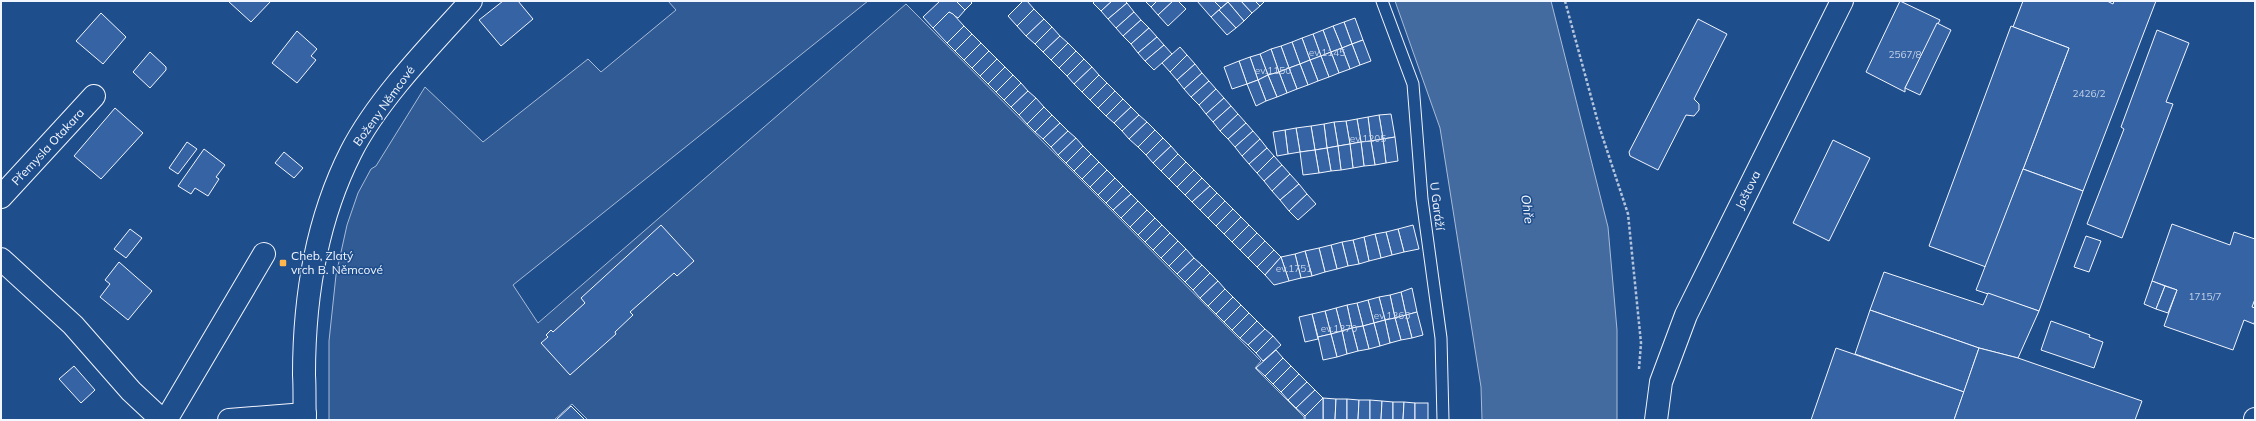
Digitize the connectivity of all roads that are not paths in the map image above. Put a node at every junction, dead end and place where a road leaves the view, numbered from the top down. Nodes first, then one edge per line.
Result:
1 (471, 1) edge
2 (1382, 1) edge
3 (1842, 1) edge
4 (94, 96) dead end
5 (1, 197) edge
6 (264, 254) dead end
7 (1, 259) edge
8 (305, 417) edge
9 (162, 420) edge
10 (166, 420) edge
11 (230, 420) edge
12 (1443, 420) edge
13 (1656, 420) edge

1 - 8 street, Boženy Němcové
2 - 12 lane, U Garáží
3 - 13 street, Joštova
4 - 5 street, Přemysla Otakara
6 - 10 street
7 - 9 street
8 - 11 street, Boženy Němcové

